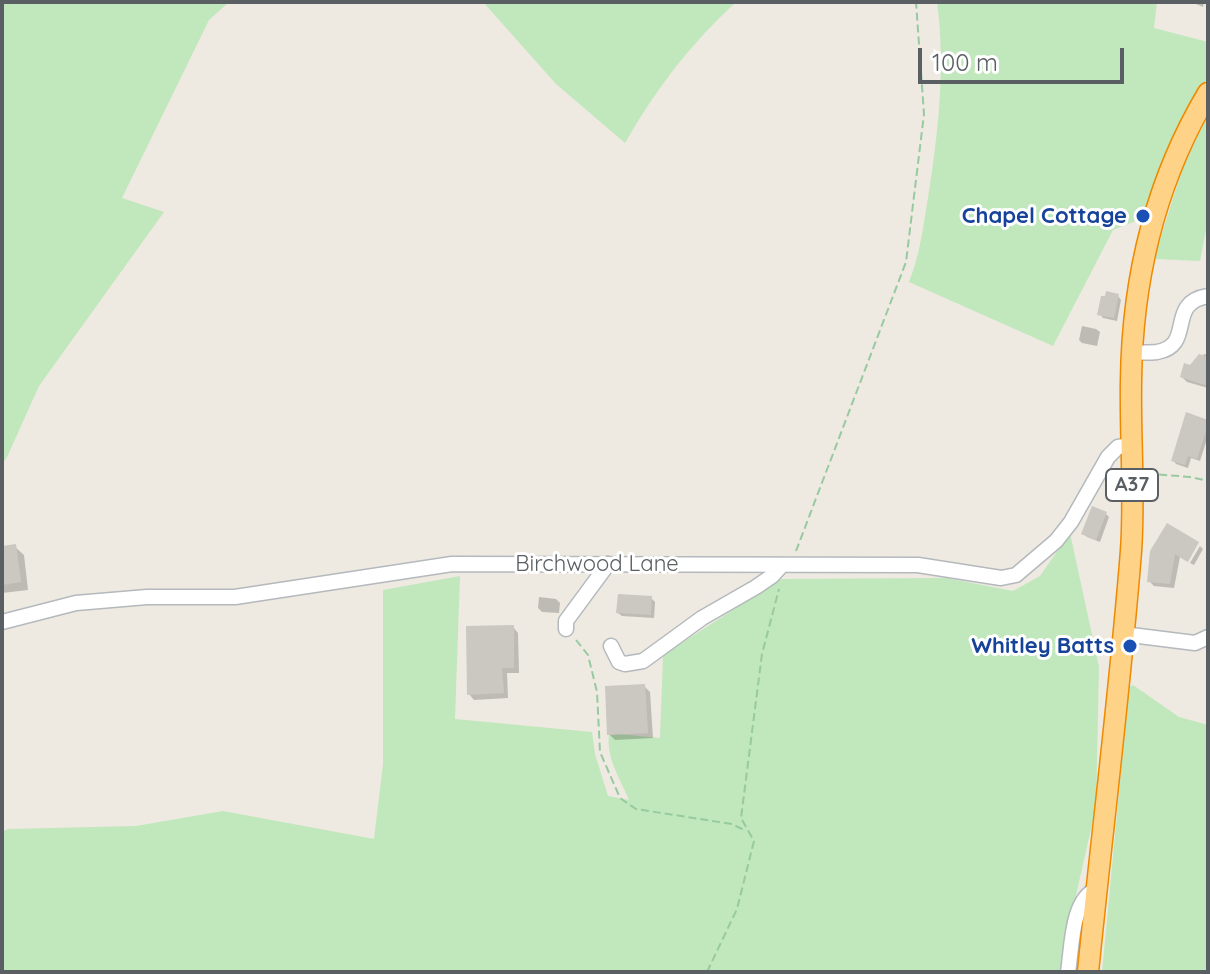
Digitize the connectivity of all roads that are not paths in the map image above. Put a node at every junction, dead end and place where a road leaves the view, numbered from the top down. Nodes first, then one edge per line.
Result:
1 (1208, 93) edge
2 (1208, 296) edge
3 (1131, 353) junction
4 (1131, 445) junction
5 (608, 564) junction
6 (786, 565) junction
7 (2, 622) edge
8 (566, 629) road end
9 (1123, 634) junction
10 (1208, 637) edge
11 (611, 646) dead end
12 (1097, 889) junction
13 (1068, 972) edge
14 (1088, 972) edge

1 - 3 highway, A37
2 - 3 street
3 - 4 highway, A37
4 - 6 street, Birchwood Lane
4 - 9 highway, A37
5 - 6 street, Birchwood Lane
5 - 7 street, Birchwood Lane
5 - 8 street
6 - 11 street
9 - 10 street
9 - 12 highway, A37
12 - 13 street
12 - 14 highway, A37

